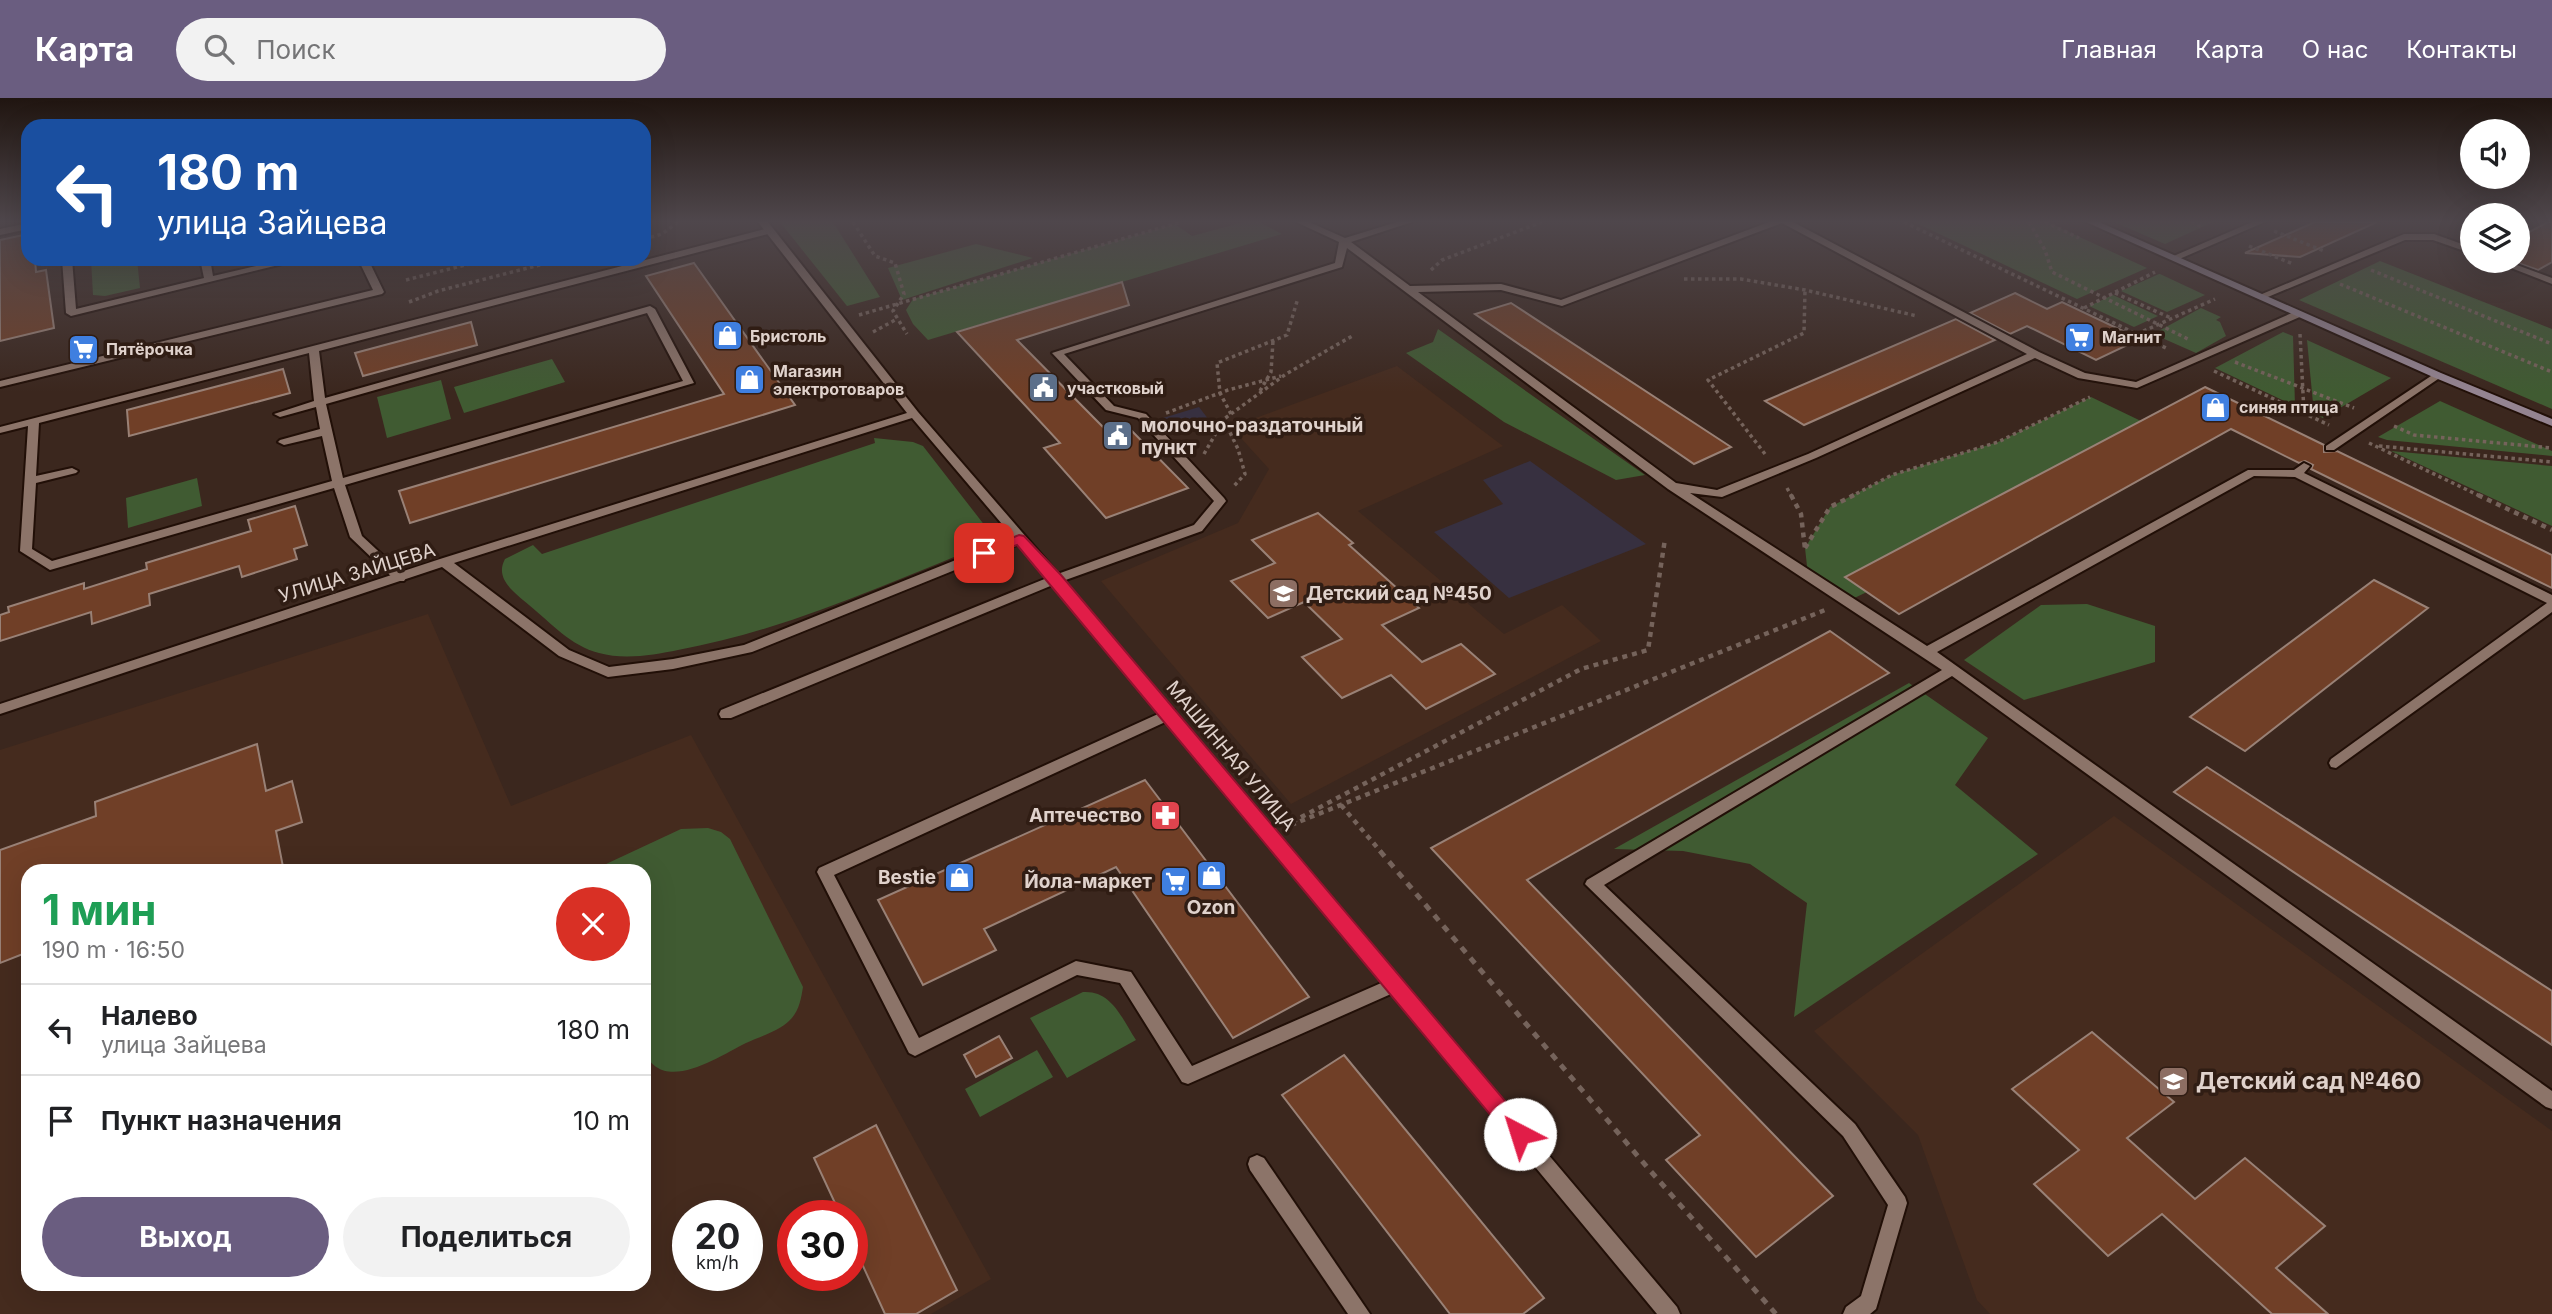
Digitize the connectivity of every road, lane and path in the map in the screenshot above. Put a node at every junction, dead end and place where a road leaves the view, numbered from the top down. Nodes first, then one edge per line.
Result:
1 (68, 279) edge
2 (214, 279) edge
3 (373, 279) edge
4 (415, 279) edge
5 (487, 279) edge
6 (493, 279) edge
7 (572, 279) edge
8 (808, 279) edge
9 (900, 279) edge
10 (985, 279) edge
11 (1295, 279) edge
12 (1394, 279) edge
13 (1420, 279) edge
14 (1627, 279) edge
15 (1679, 279) dead end
16 (1893, 279) edge
17 (2022, 279) edge
18 (2065, 279) edge
19 (2141, 279) edge
20 (2218, 279) edge
21 (2302, 279) edge
22 (2329, 279) edge
23 (2391, 279) edge
24 (209, 280) joint
25 (406, 281) dead end
26 (2238, 288) junction
27 (1408, 289) junction
28 (1805, 290) junction
29 (2114, 292) junction
30 (1299, 294) dead end
31 (2056, 295) dead end
32 (2260, 297) junction
33 (2103, 298) junction
34 (414, 300) dead end
35 (405, 304) dead end
36 (898, 304) junction
37 (2083, 308) dead end
38 (2298, 314) junction
39 (1926, 317) dead end
40 (2171, 318) junction
41 (840, 320) junction
42 (2157, 325) junction
43 (907, 334) dead end
44 (2136, 334) dead end
45 (1354, 335) dead end
46 (1273, 341) junction
47 (2552, 344) edge
48 (314, 349) junction
49 (2215, 352) junction
50 (2035, 354) junction
51 (2552, 372) edge
52 (1286, 374) junction
53 (2437, 376) junction
54 (0, 384) edge
55 (1220, 393) junction
56 (1258, 395) junction
57 (2091, 397) dead end
58 (320, 403) junction
59 (280, 414) dead end
60 (914, 414) junction
61 (1231, 414) junction
62 (2375, 417) junction
63 (1224, 419) junction
64 (34, 421) junction
65 (1146, 421) junction
66 (2552, 423) edge
67 (0, 430) edge
68 (326, 431) junction
69 (2351, 434) junction
70 (284, 442) dead end
71 (2374, 446) junction
72 (2330, 448) dead end
73 (2552, 448) edge
74 (2552, 462) edge
75 (1777, 470) junction
76 (72, 471) dead end
77 (1193, 472) junction
78 (30, 481) junction
79 (339, 485) junction
80 (1672, 486) junction
81 (1220, 501) junction
82 (2552, 530) edge
83 (1019, 539) junction
84 (1665, 539) dead end
85 (1805, 548) junction
86 (444, 562) junction
87 (1808, 575) junction
88 (400, 578) junction
89 (1056, 579) junction
90 (2552, 600) edge
91 (1848, 601) junction
92 (2552, 606) edge
93 (1927, 652) junction
94 (1952, 670) junction
95 (0, 709) edge
96 (726, 714) dead end
97 (1169, 714) junction
98 (2336, 763) dead end
99 (1341, 805) junction
100 (1269, 834) junction
101 (1394, 985) junction
102 (2552, 1101) edge
103 (1257, 1164) dead end
104 (1360, 1314) edge
105 (1670, 1314) edge
106 (1776, 1314) edge
107 (1853, 1314) edge

1 - 24 street
2 - 24 street
3 - 54 street
4 - 25 path
5 - 35 path
6 - 34 path
7 - 48 street
8 - 41 street, МАШИННАЯ УЛИЦА
9 - 36 path
10 - 36 path
11 - 65 street
12 - 27 street
13 - 27 path
14 - 27 street
15 - 28 path
16 - 50 street
17 - 31 path
18 - 33 path
19 - 29 path
20 - 26 street
21 - 32 street
22 - 51 path
23 - 47 path
26 - 32 street
26 - 40 path
27 - 80 street
28 - 39 path
28 - 75 path
29 - 33 path
29 - 40 path
30 - 46 path
32 - 38 street
33 - 37 path
33 - 42 path
36 - 41 path
36 - 43 path
38 - 49 street
38 - 53 street
40 - 42 path
41 - 60 street, МАШИННАЯ УЛИЦА
42 - 44 path
42 - 49 path
45 - 52 path
46 - 55 path
46 - 56 path
48 - 58 street
48 - 64 street
49 - 50 street
49 - 62 path
50 - 75 street
52 - 55 path
52 - 56 path
53 - 62 street
53 - 66 street
55 - 61 path
55 - 65 path
56 - 61 path
57 - 85 path
58 - 59 street
58 - 68 street
58 - 79 street
60 - 83 street, МАШИННАЯ УЛИЦА
60 - 86 street
61 - 63 path
62 - 69 street
62 - 73 path
63 - 77 path
63 - 81 path
64 - 67 street
64 - 78 street
65 - 77 street
68 - 70 street
68 - 79 street
69 - 71 path
69 - 72 street
71 - 74 path
71 - 82 path
75 - 80 street
75 - 85 path
76 - 78 street
77 - 81 street
78 - 79 street
79 - 88 street
80 - 87 street
81 - 89 street
83 - 86 street, УЛИЦА ЗАЙЦЕВА
83 - 89 street, МАШИННАЯ УЛИЦА
84 - 100 path
85 - 87 path
86 - 88 street, УЛИЦА ЗАЙЦЕВА
87 - 91 street
88 - 95 street, УЛИЦА ЗАЙЦЕВА
89 - 96 street
89 - 97 street, МАШИННАЯ УЛИЦА
90 - 93 street
91 - 93 street
91 - 99 path
92 - 98 street
93 - 94 street
94 - 102 street
94 - 107 street
97 - 100 street, МАШИННАЯ УЛИЦА
97 - 101 street
99 - 100 path
99 - 106 path
100 - 101 street, МАШИННАЯ УЛИЦА
101 - 105 street, МАШИННАЯ УЛИЦА
103 - 104 street

